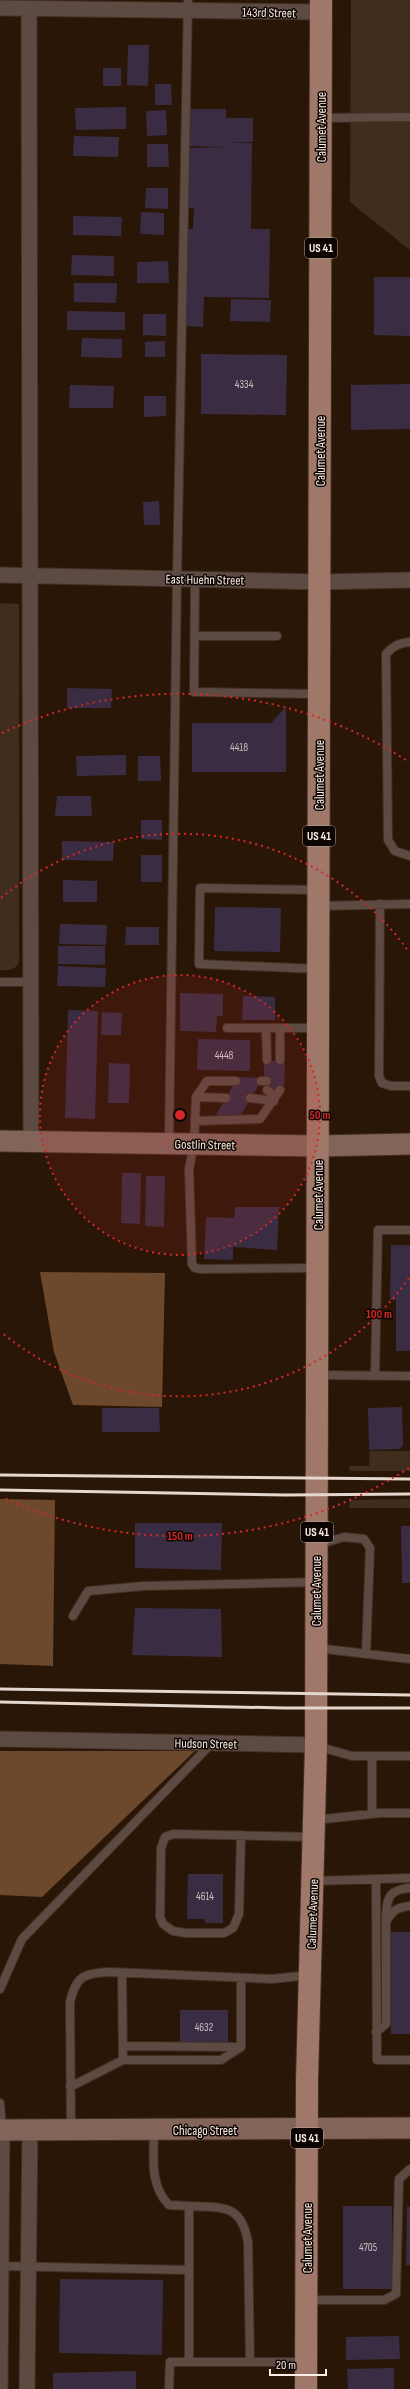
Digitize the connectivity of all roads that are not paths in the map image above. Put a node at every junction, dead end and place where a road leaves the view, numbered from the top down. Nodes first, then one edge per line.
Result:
1 (188, 5) edge
2 (321, 6) edge
3 (0, 8) edge
4 (29, 9) junction
5 (410, 117) edge
6 (321, 118) junction
7 (0, 575) edge
8 (30, 576) junction
9 (177, 579) junction
10 (195, 579) junction
11 (410, 580) edge
12 (320, 582) junction
13 (195, 636) junction
14 (277, 636) dead end
15 (410, 642) edge
16 (319, 694) junction
17 (410, 856) edge
18 (319, 898) junction
19 (380, 904) junction
20 (410, 904) edge
21 (318, 969) junction
22 (0, 982) edge
23 (30, 982) junction
24 (226, 1028) dead end
25 (266, 1028) junction
26 (280, 1028) junction
27 (318, 1028) junction
28 (267, 1060) dead end
29 (280, 1060) dead end
30 (236, 1080) dead end
31 (410, 1086) edge
32 (280, 1090) dead end
33 (272, 1096) junction
34 (196, 1097) junction
35 (226, 1098) dead end
36 (250, 1098) dead end
37 (195, 1121) junction
38 (0, 1141) edge
39 (31, 1142) junction
40 (170, 1144) junction
41 (194, 1144) junction
42 (410, 1144) edge
43 (318, 1146) junction
44 (410, 1230) edge
45 (318, 1268) junction
46 (317, 1375) junction
47 (375, 1376) junction
48 (410, 1376) edge
49 (317, 1545) junction
50 (317, 1582) junction
51 (73, 1616) dead end
52 (316, 1648) junction
53 (366, 1654) junction
54 (410, 1659) edge
55 (0, 1739) edge
56 (212, 1743) junction
57 (316, 1746) junction
58 (372, 1756) junction
59 (410, 1756) edge
60 (410, 1813) edge
61 (372, 1814) junction
62 (314, 1828) junction
63 (241, 1835) junction
64 (410, 1878) edge
65 (376, 1879) junction
66 (313, 1881) junction
67 (410, 1888) edge
68 (410, 1906) edge
69 (386, 1922) junction
70 (122, 1973) junction
71 (310, 1975) junction
72 (241, 1978) junction
73 (0, 1989) edge
74 (376, 2032) junction
75 (123, 2046) junction
76 (241, 2047) junction
77 (123, 2060) junction
78 (410, 2060) edge
79 (70, 2087) junction
80 (0, 2103) edge
81 (410, 2128) edge
82 (30, 2129) junction
83 (307, 2129) junction
84 (1, 2130) edge
85 (70, 2130) junction
86 (154, 2130) junction
87 (410, 2170) edge
88 (189, 2206) junction
89 (1, 2266) edge
90 (29, 2266) junction
91 (189, 2270) junction
92 (306, 2300) junction
93 (250, 2361) junction
94 (189, 2362) junction
95 (306, 2362) junction
96 (0, 2389) edge
97 (26, 2389) edge
98 (170, 2389) edge
99 (306, 2389) edge

1 - 2 street, 143rd Street
1 - 4 street, 143rd Street
1 - 9 lane
2 - 6 main road, Calumet Avenue / US 41
3 - 4 street, 143rd Street
4 - 8 street
5 - 6 lane
6 - 12 main road, Calumet Avenue / US 41
7 - 8 street, East Huehn Street
8 - 9 street, East Huehn Street
8 - 23 street
9 - 10 street, East Huehn Street
9 - 40 lane
10 - 12 street, East Huehn Street
10 - 13 lane
11 - 12 street, East Huehn Street
12 - 16 main road, Calumet Avenue / US 41
13 - 14 lane
13 - 16 lane
15 - 17 lane
16 - 18 main road, Calumet Avenue / US 41
18 - 19 lane
18 - 21 main road, Calumet Avenue / US 41
18 - 21 lane
19 - 20 lane
19 - 31 lane
21 - 27 main road, Calumet Avenue / US 41
22 - 23 lane
23 - 39 street
24 - 25 lane
25 - 26 lane
25 - 28 lane
26 - 27 lane
26 - 29 lane
27 - 43 main road, Calumet Avenue / US 41
30 - 34 lane
32 - 33 lane
33 - 36 lane
33 - 37 lane
34 - 35 lane
34 - 37 lane
37 - 41 lane
38 - 39 main road, Gostlin Street
39 - 40 main road, Gostlin Street
40 - 41 main road, Gostlin Street
41 - 43 main road, Gostlin Street
41 - 45 lane
42 - 43 main road, Gostlin Street
43 - 45 main road, Calumet Avenue / US 41
44 - 47 lane
45 - 46 main road, Calumet Avenue / US 41
46 - 47 lane
46 - 49 main road, Calumet Avenue / US 41
47 - 48 lane
49 - 50 main road, Calumet Avenue / US 41
49 - 53 lane
50 - 51 lane
50 - 52 main road, Calumet Avenue / US 41
52 - 53 lane
52 - 57 main road, Calumet Avenue / US 41
53 - 54 lane
55 - 56 street, Hudson Street
56 - 57 street, Hudson Street
56 - 73 lane
57 - 58 lane, Hudson Street
57 - 62 main road, Calumet Avenue / US 41
58 - 59 lane, Hudson Street
58 - 61 lane
60 - 61 lane
61 - 62 lane
62 - 63 lane
62 - 66 main road, Calumet Avenue / US 41
63 - 63 lane
64 - 65 lane
65 - 66 lane
65 - 74 lane
66 - 71 main road, Calumet Avenue / US 41
67 - 69 lane
68 - 69 lane
69 - 74 lane
70 - 72 lane
70 - 75 lane
70 - 79 lane
71 - 72 lane
71 - 83 main road, Calumet Avenue / US 41
72 - 76 lane
74 - 78 lane
75 - 76 lane
75 - 77 lane
76 - 77 lane
77 - 79 lane
79 - 85 lane
80 - 84 lane
81 - 83 main road, Chicago Street
82 - 84 main road, Chicago Street
82 - 85 main road, Chicago Street
82 - 90 street
83 - 86 main road, Chicago Street
83 - 92 main road, Calumet Avenue / US 41
84 - 89 street
85 - 86 main road, Chicago Street
86 - 88 lane
87 - 92 lane
88 - 91 lane
88 - 93 lane
89 - 90 lane
89 - 96 street
90 - 91 lane
90 - 97 street
91 - 94 lane
92 - 95 main road, Calumet Avenue / US 41
93 - 94 lane
93 - 95 lane
94 - 98 lane
95 - 99 main road, Calumet Avenue / US 41

